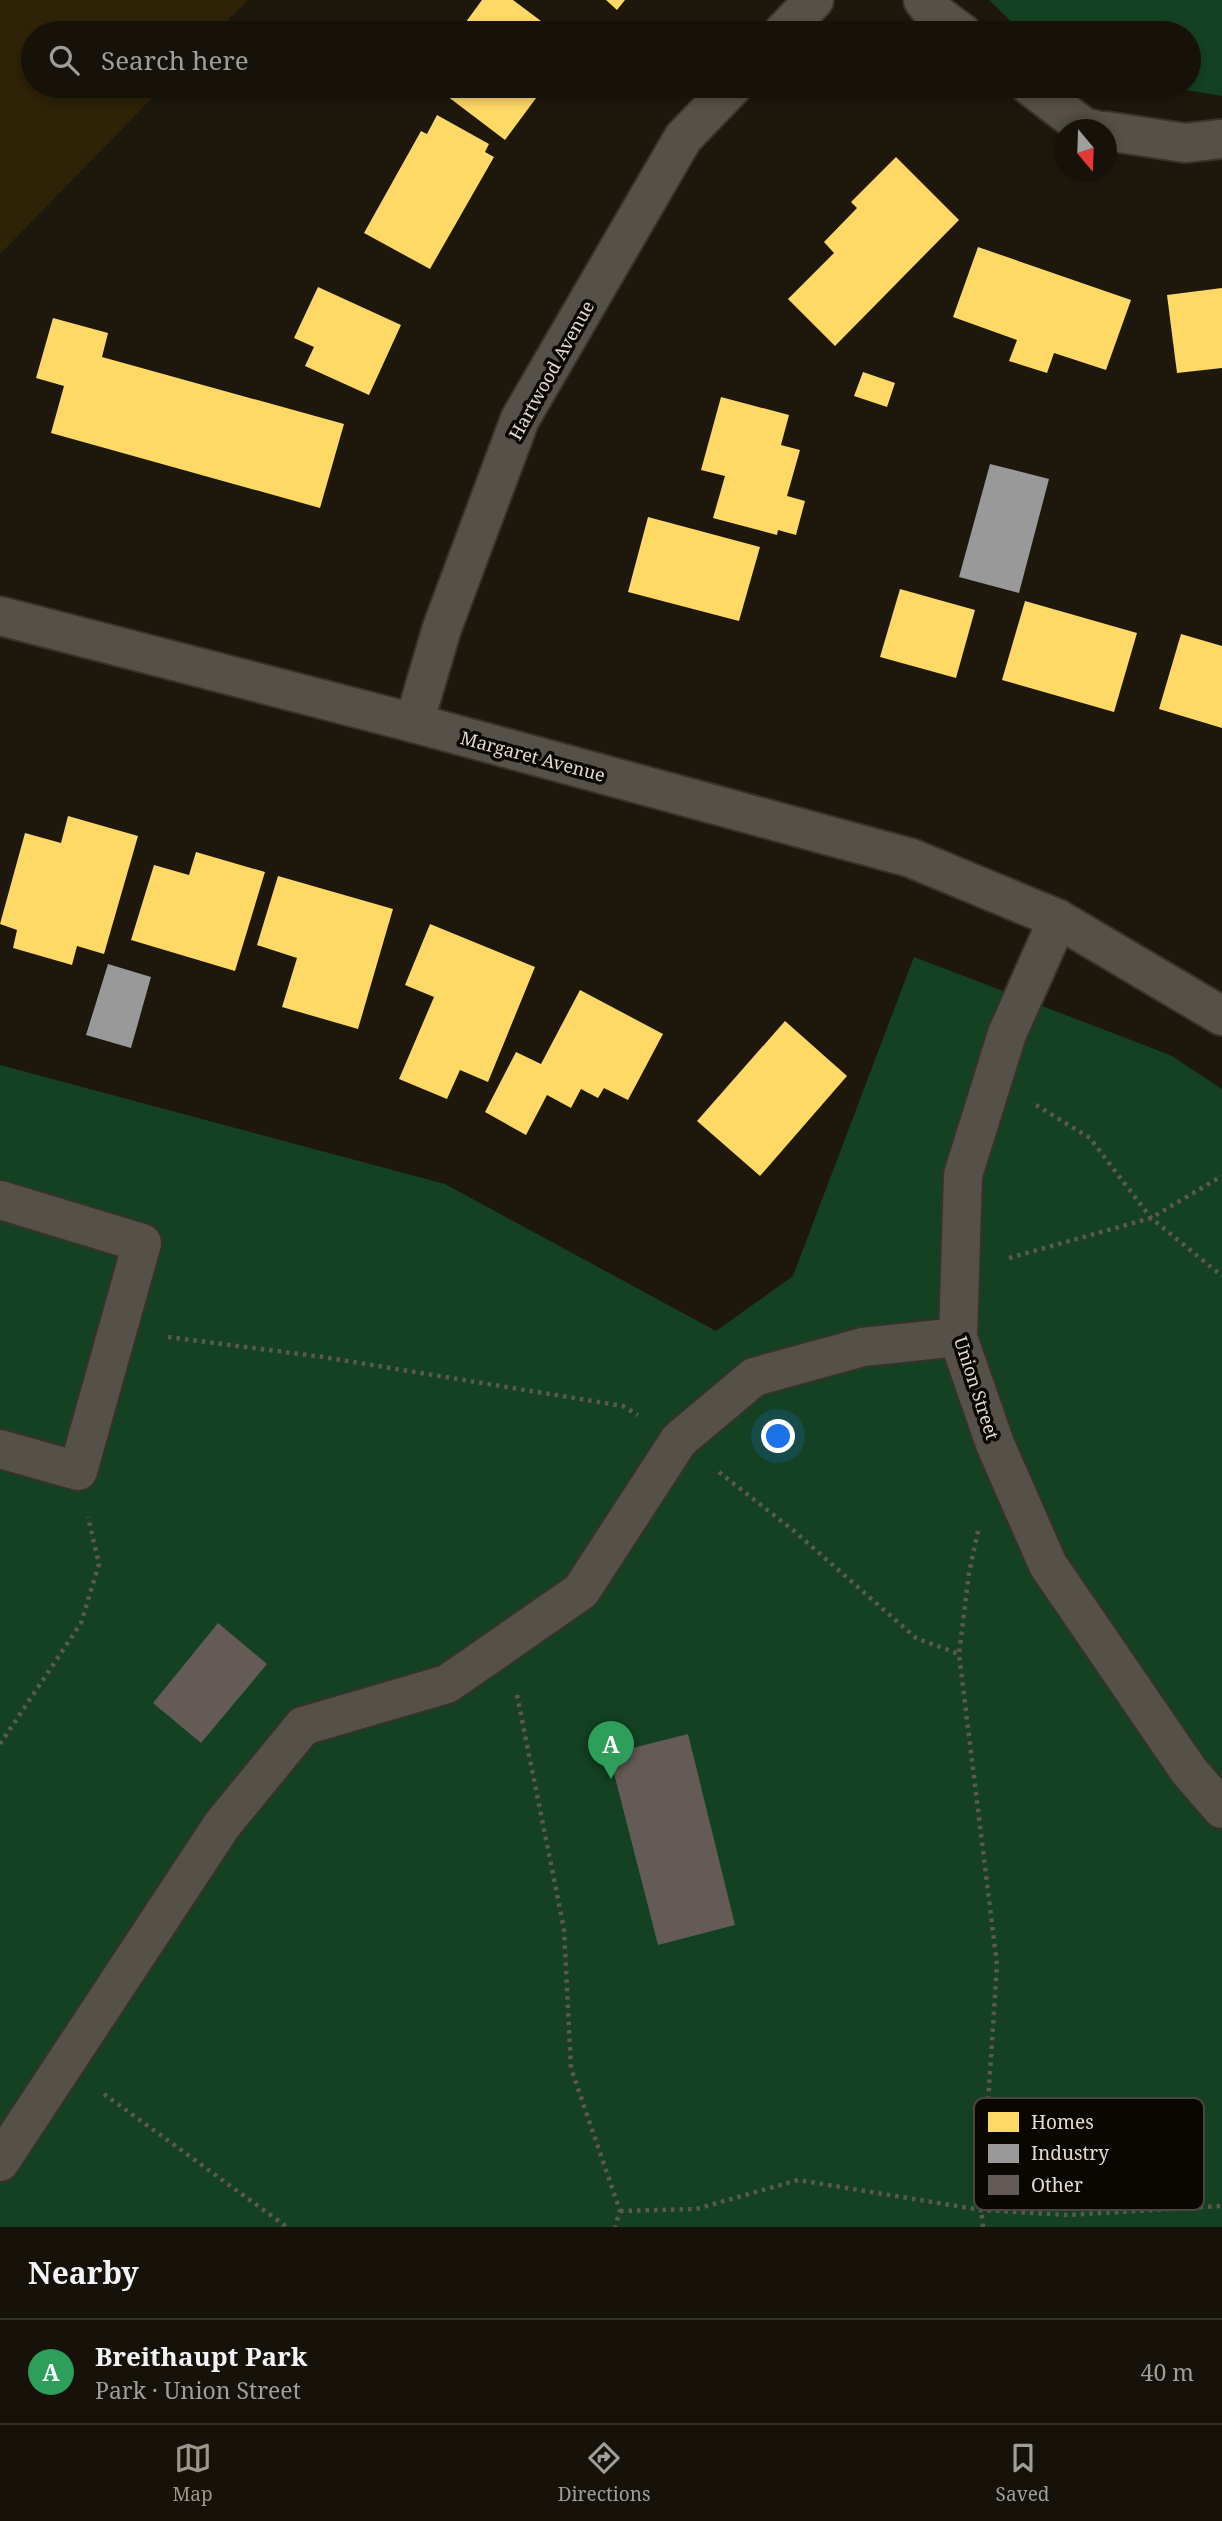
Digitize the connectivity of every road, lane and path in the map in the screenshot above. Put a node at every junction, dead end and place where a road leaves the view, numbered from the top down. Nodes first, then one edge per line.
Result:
1 (814, 0) edge
2 (923, 0) edge
3 (794, 21) edge
4 (946, 21) edge
5 (721, 98) edge
6 (1046, 98) edge
7 (1073, 119) edge
8 (1117, 133) edge
9 (1222, 139) edge
10 (0, 616) edge
11 (414, 723) junction
12 (1058, 919) junction
13 (1222, 1016) edge
14 (993, 1079) junction
15 (1222, 1176) edge
16 (0, 1200) edge
17 (1151, 1218) junction
18 (960, 1272) junction
19 (1222, 1276) edge
20 (120, 1325) junction
21 (958, 1337) junction
22 (679, 1440) junction
23 (0, 1449) edge
24 (78, 1471) junction
25 (979, 1521) dead end
26 (507, 1643) junction
27 (959, 1654) junction
28 (0, 1744) edge
29 (1222, 1809) edge
30 (63, 2065) junction
31 (988, 2098) edge
32 (0, 2162) edge
33 (1222, 2206) edge
34 (1204, 2207) edge
35 (974, 2209) edge
36 (981, 2210) joint
37 (1154, 2210) edge
38 (620, 2211) junction
39 (287, 2227) edge
40 (615, 2227) edge
41 (983, 2227) edge

1 - 3 street
2 - 4 street
5 - 11 street, Hartwood Avenue
6 - 7 street
8 - 9 street
10 - 11 street, Margaret Avenue
11 - 12 street, Margaret Avenue
12 - 13 street, Margaret Avenue
12 - 14 street, Union Street
14 - 17 path
14 - 18 street, Union Street
15 - 17 path
16 - 20 street
17 - 18 path
17 - 19 path
18 - 21 street, Union Street
20 - 22 path
20 - 24 street
21 - 22 street
21 - 29 street, Union Street
22 - 26 street
22 - 27 path
23 - 24 street
24 - 28 path
25 - 27 path
26 - 30 street
26 - 38 path
27 - 31 path
30 - 32 street
30 - 39 path
33 - 34 path
35 - 38 path
36 - 37 path
36 - 41 path
38 - 40 path

